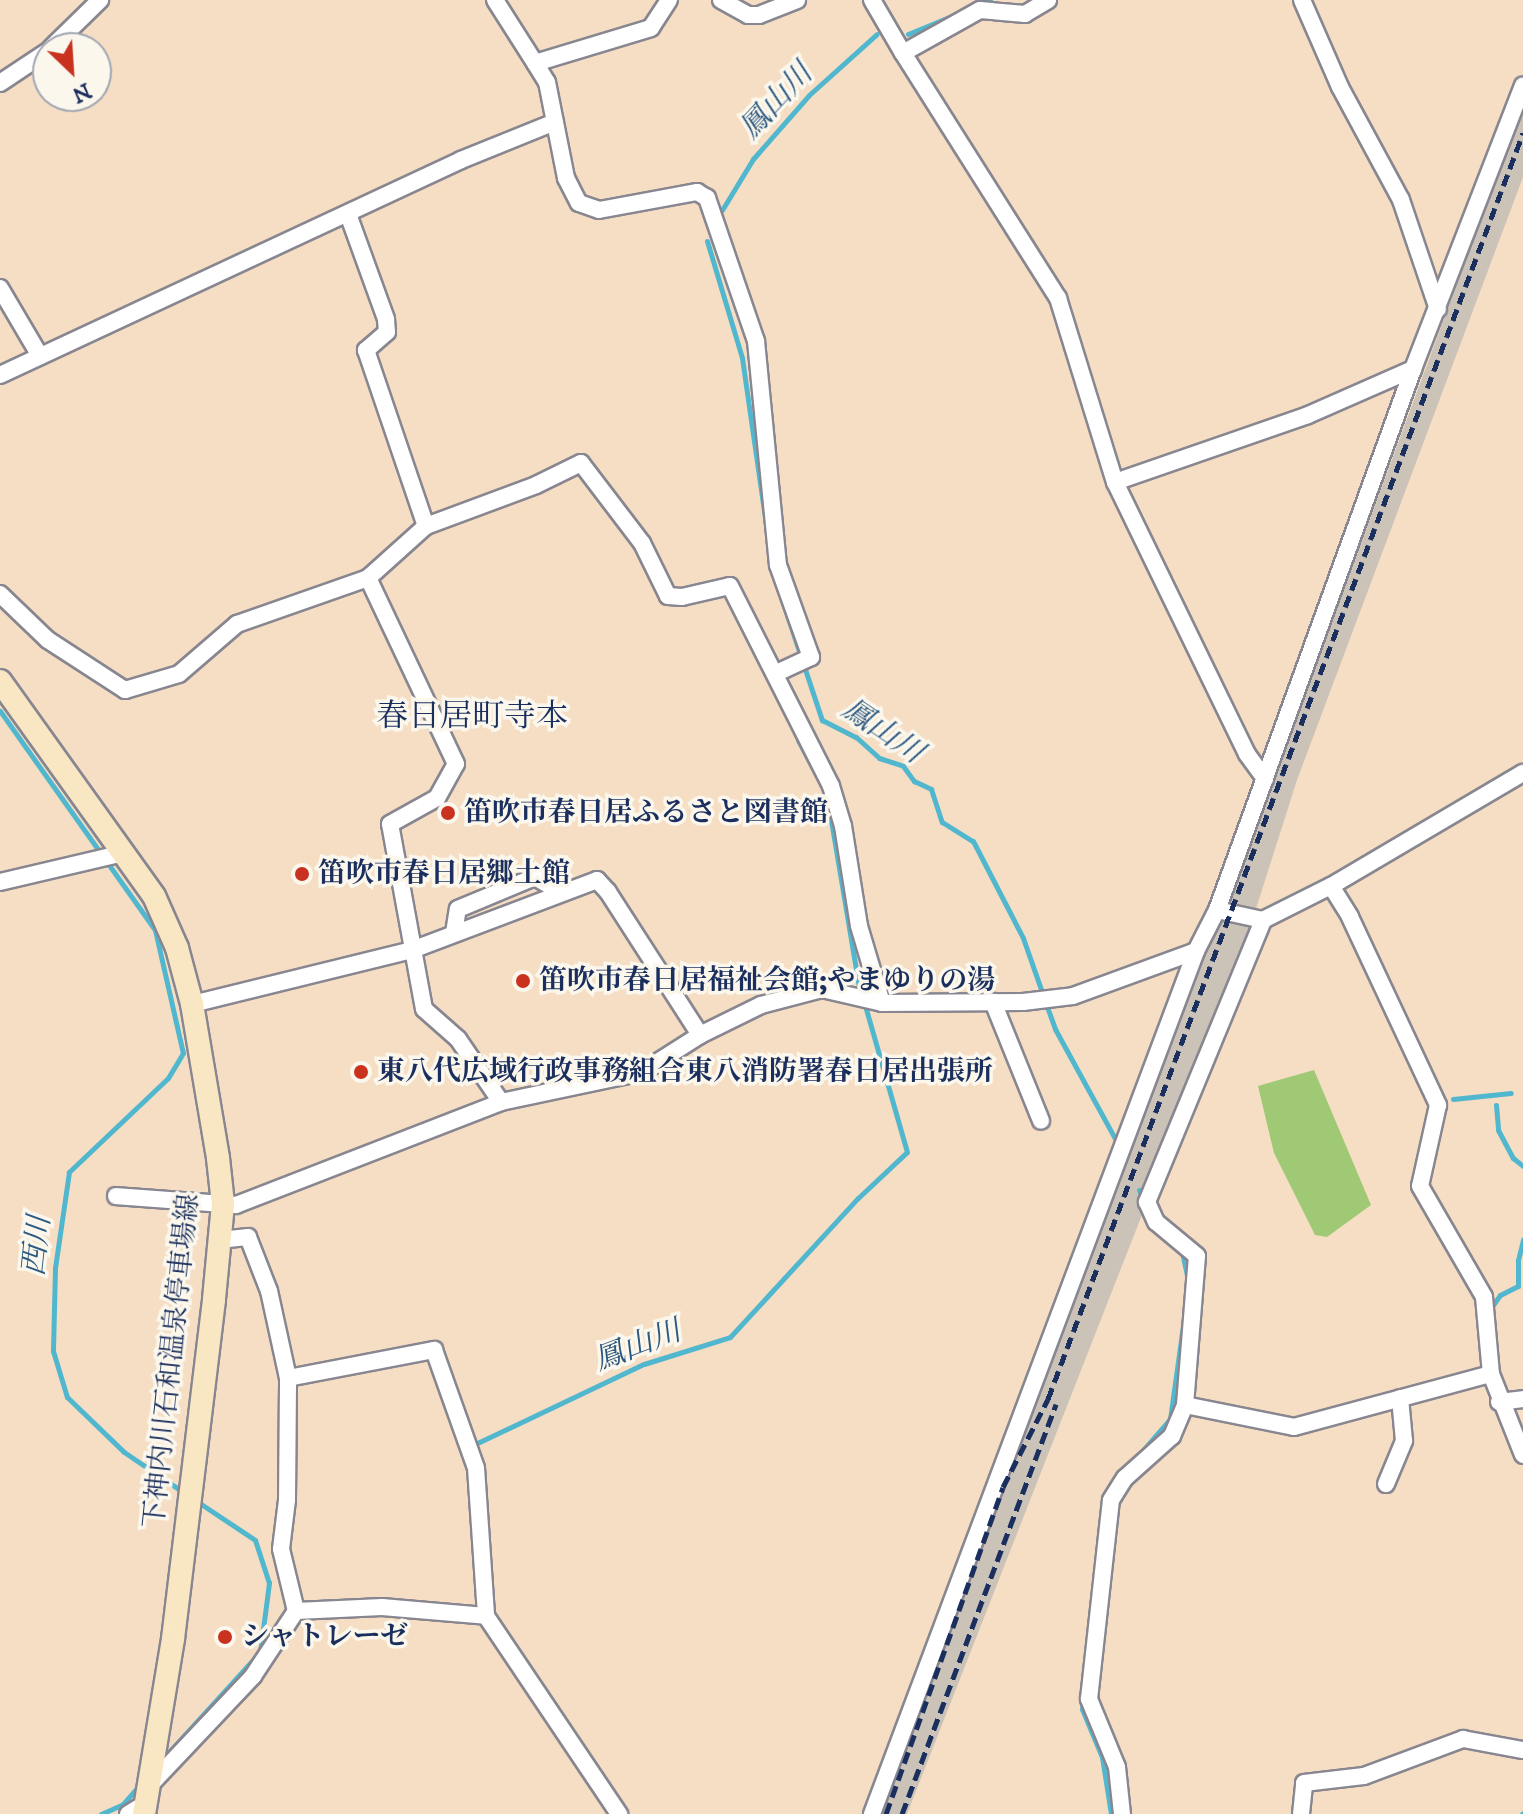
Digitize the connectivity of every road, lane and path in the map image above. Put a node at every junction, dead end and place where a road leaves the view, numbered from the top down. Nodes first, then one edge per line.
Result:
1 (100, 0) edge
2 (495, 0) edge
3 (669, 0) edge
4 (721, 0) edge
5 (872, 0) edge
6 (1048, 0) edge
7 (1302, 0) edge
8 (792, 1) edge
9 (67, 32) edge
10 (903, 53) junction
11 (32, 61) edge
12 (535, 63) junction
13 (0, 83) edge
14 (1523, 86) edge
15 (555, 122) junction
16 (348, 214) junction
17 (0, 288) edge
18 (1438, 309) junction
19 (40, 356) junction
20 (1413, 369) junction
21 (0, 375) edge
22 (1115, 482) junction
23 (426, 526) junction
24 (368, 578) junction
25 (0, 594) edge
26 (782, 671) junction
27 (0, 681) edge
28 (1523, 773) edge
29 (1265, 779) junction
30 (121, 854) junction
31 (0, 882) edge
32 (1331, 886) junction
33 (560, 892) junction
34 (1217, 910) junction
35 (1258, 921) junction
36 (454, 933) junction
37 (412, 950) junction
38 (1196, 951) junction
39 (993, 1002) junction
40 (882, 1003) junction
41 (192, 1004) junction
42 (700, 1035) junction
43 (501, 1102) junction
44 (1041, 1121) dead end
45 (116, 1196) dead end
46 (223, 1204) junction
47 (220, 1240) junction
48 (1491, 1374) junction
49 (288, 1378) junction
50 (1400, 1398) junction
51 (1523, 1399) edge
52 (1499, 1402) junction
53 (1185, 1405) junction
54 (1523, 1455) edge
55 (1386, 1484) dead end
56 (296, 1611) junction
57 (486, 1616) junction
58 (1523, 1750) edge
59 (142, 1804) edge
60 (619, 1814) edge
61 (872, 1814) edge
62 (1122, 1814) edge
63 (1301, 1814) edge

1 - 9 street
2 - 12 street
3 - 12 street
4 - 8 street
5 - 10 street
6 - 10 street
7 - 18 street
10 - 22 street
11 - 13 street
12 - 15 street
14 - 18 street
15 - 16 street
15 - 26 street
16 - 19 street
16 - 23 street
17 - 19 street
18 - 20 street
19 - 21 street
20 - 22 street
20 - 29 street
22 - 29 street
23 - 24 street
23 - 26 street
24 - 25 street
24 - 37 street
26 - 40 street
27 - 30 main road, 下神内川石和温泉停車場線
28 - 32 street
29 - 34 street
30 - 31 street
30 - 41 main road, 下神内川石和温泉停車場線
32 - 35 street
32 - 48 street
33 - 36 street
33 - 36 street
33 - 42 street
34 - 35 street
34 - 38 street
35 - 53 street
36 - 37 street
37 - 41 street
37 - 43 street
38 - 39 street
38 - 61 street
39 - 40 street
39 - 44 street
40 - 42 street
41 - 46 main road, 下神内川石和温泉停車場線
42 - 43 street
43 - 46 street
45 - 46 street
46 - 47 main road, 下神内川石和温泉停車場線
47 - 49 street
47 - 59 main road, 下神内川石和温泉停車場線
48 - 50 street
48 - 52 street
49 - 56 street
49 - 57 street
50 - 53 street
50 - 55 street
51 - 52 street
52 - 54 street
53 - 62 street
56 - 57 street
56 - 59 street
57 - 60 street
58 - 63 street

